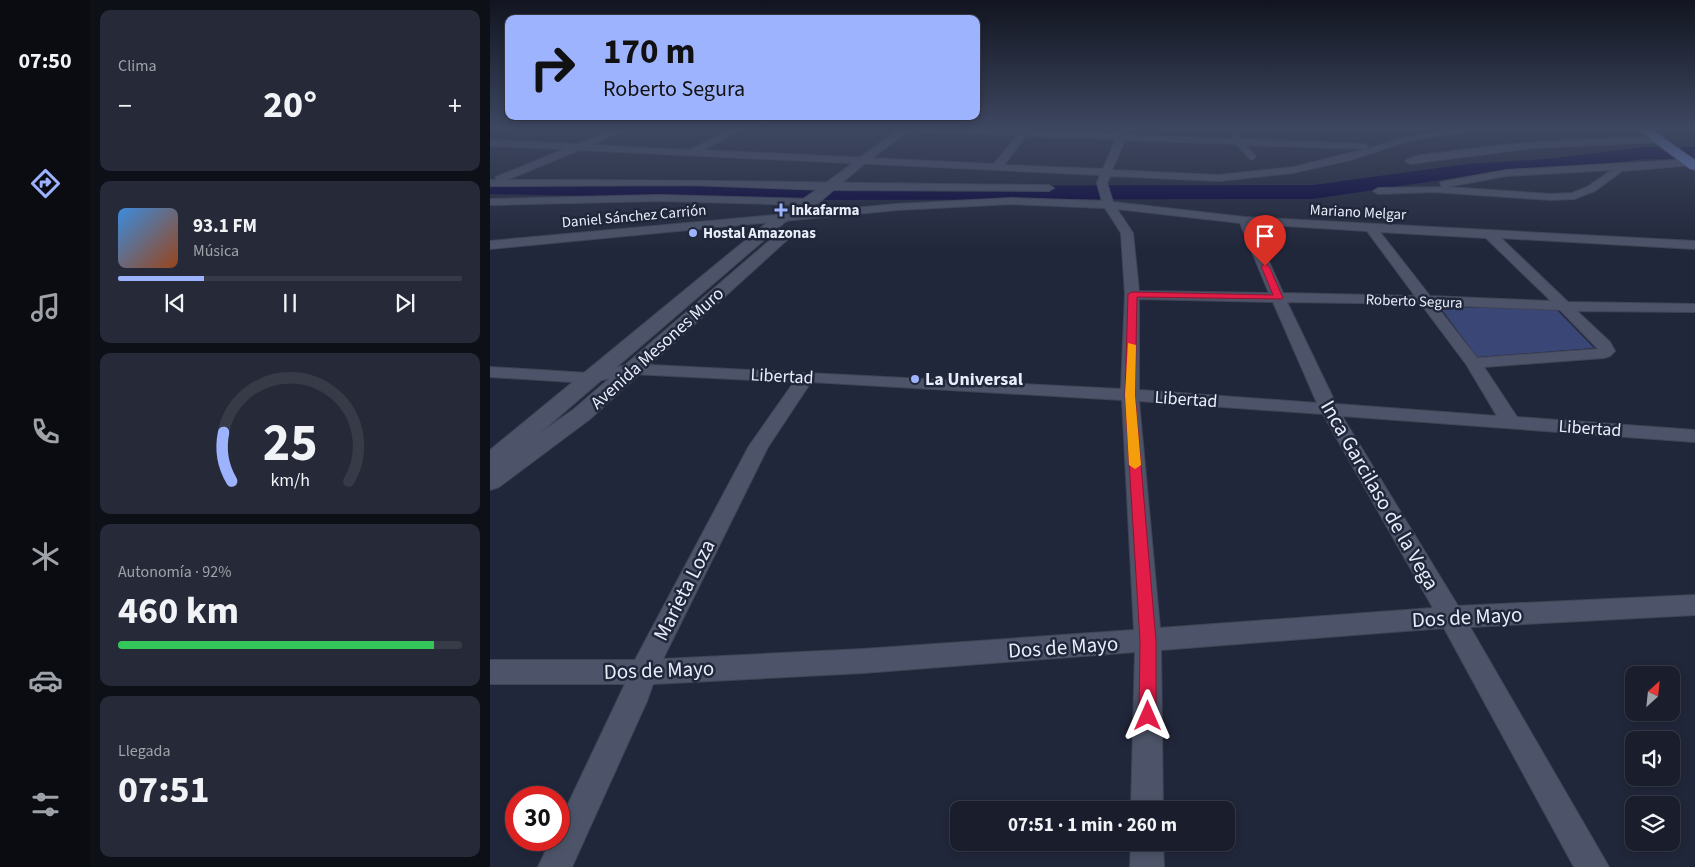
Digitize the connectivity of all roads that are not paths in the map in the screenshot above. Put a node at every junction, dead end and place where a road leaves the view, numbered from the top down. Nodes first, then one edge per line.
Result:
1 (524, 169) edge
2 (851, 169) edge
3 (1036, 169) edge
4 (1287, 169) edge
5 (1566, 169) edge
6 (1617, 169) edge
7 (1106, 172) junction
8 (490, 183) edge
9 (1049, 188) dead end
10 (1433, 188) junction
11 (1378, 191) dead end
12 (1105, 195) junction
13 (817, 199) junction
14 (490, 202) edge
15 (780, 219) junction
16 (1245, 220) junction
17 (1371, 228) junction
18 (1488, 233) junction
19 (490, 245) edge
20 (1695, 245) edge
21 (1132, 294) junction
22 (1278, 298) junction
23 (1426, 300) junction
24 (1565, 307) junction
25 (1695, 308) edge
26 (1473, 363) junction
27 (631, 369) junction
28 (490, 372) edge
29 (806, 377) junction
30 (588, 378) junction
31 (1130, 395) junction
32 (1328, 409) junction
33 (1511, 423) junction
34 (1695, 436) edge
35 (490, 463) edge
36 (490, 481) edge
37 (1695, 605) edge
38 (1451, 617) junction
39 (1148, 641) junction
40 (490, 672) edge
41 (643, 672) junction
42 (1147, 801) edge
43 (1147, 851) edge
44 (555, 867) edge
45 (1147, 867) edge
46 (1592, 867) edge

1 - 8 street
2 - 13 street
3 - 7 street
4 - 7 street
5 - 10 street
6 - 10 street
7 - 12 street
8 - 13 street
9 - 13 street
10 - 11 street
12 - 13 street, Mariano Melgar
12 - 16 street, Mariano Melgar
12 - 21 street
13 - 14 street
13 - 15 street, Avenida Mesones Muro
13 - 27 street, Avenida Mesones Muro
15 - 19 street, Daniel Sánchez Carrión
15 - 30 street, Avenida Mesones Muro
16 - 17 street, Mariano Melgar
16 - 22 street, Inca Garcilaso de la Vega
17 - 18 street, Mariano Melgar
17 - 23 street
18 - 20 street, Mariano Melgar
18 - 24 street
21 - 22 street, Roberto Segura
21 - 31 street
22 - 23 street, Roberto Segura
22 - 32 street, Inca Garcilaso de la Vega
23 - 24 street, Roberto Segura
23 - 26 street
24 - 25 street, Roberto Segura
24 - 26 street
26 - 33 street
27 - 29 street, Libertad
27 - 30 street, Libertad
27 - 36 street, Avenida Mesones Muro
28 - 30 street, Libertad
29 - 31 street, Libertad
29 - 41 street, Marieta Loza
30 - 35 street, Avenida Mesones Muro
31 - 32 street, Libertad
31 - 39 street
32 - 33 street, Libertad
32 - 38 street, Inca Garcilaso de la Vega
33 - 34 street, Libertad
37 - 38 street, Dos de Mayo
38 - 39 street, Dos de Mayo
38 - 46 street, Inca Garcilaso de la Vega
39 - 41 street, Dos de Mayo
39 - 42 street
40 - 41 street, Dos de Mayo
41 - 44 street, Marieta Loza
43 - 45 street

